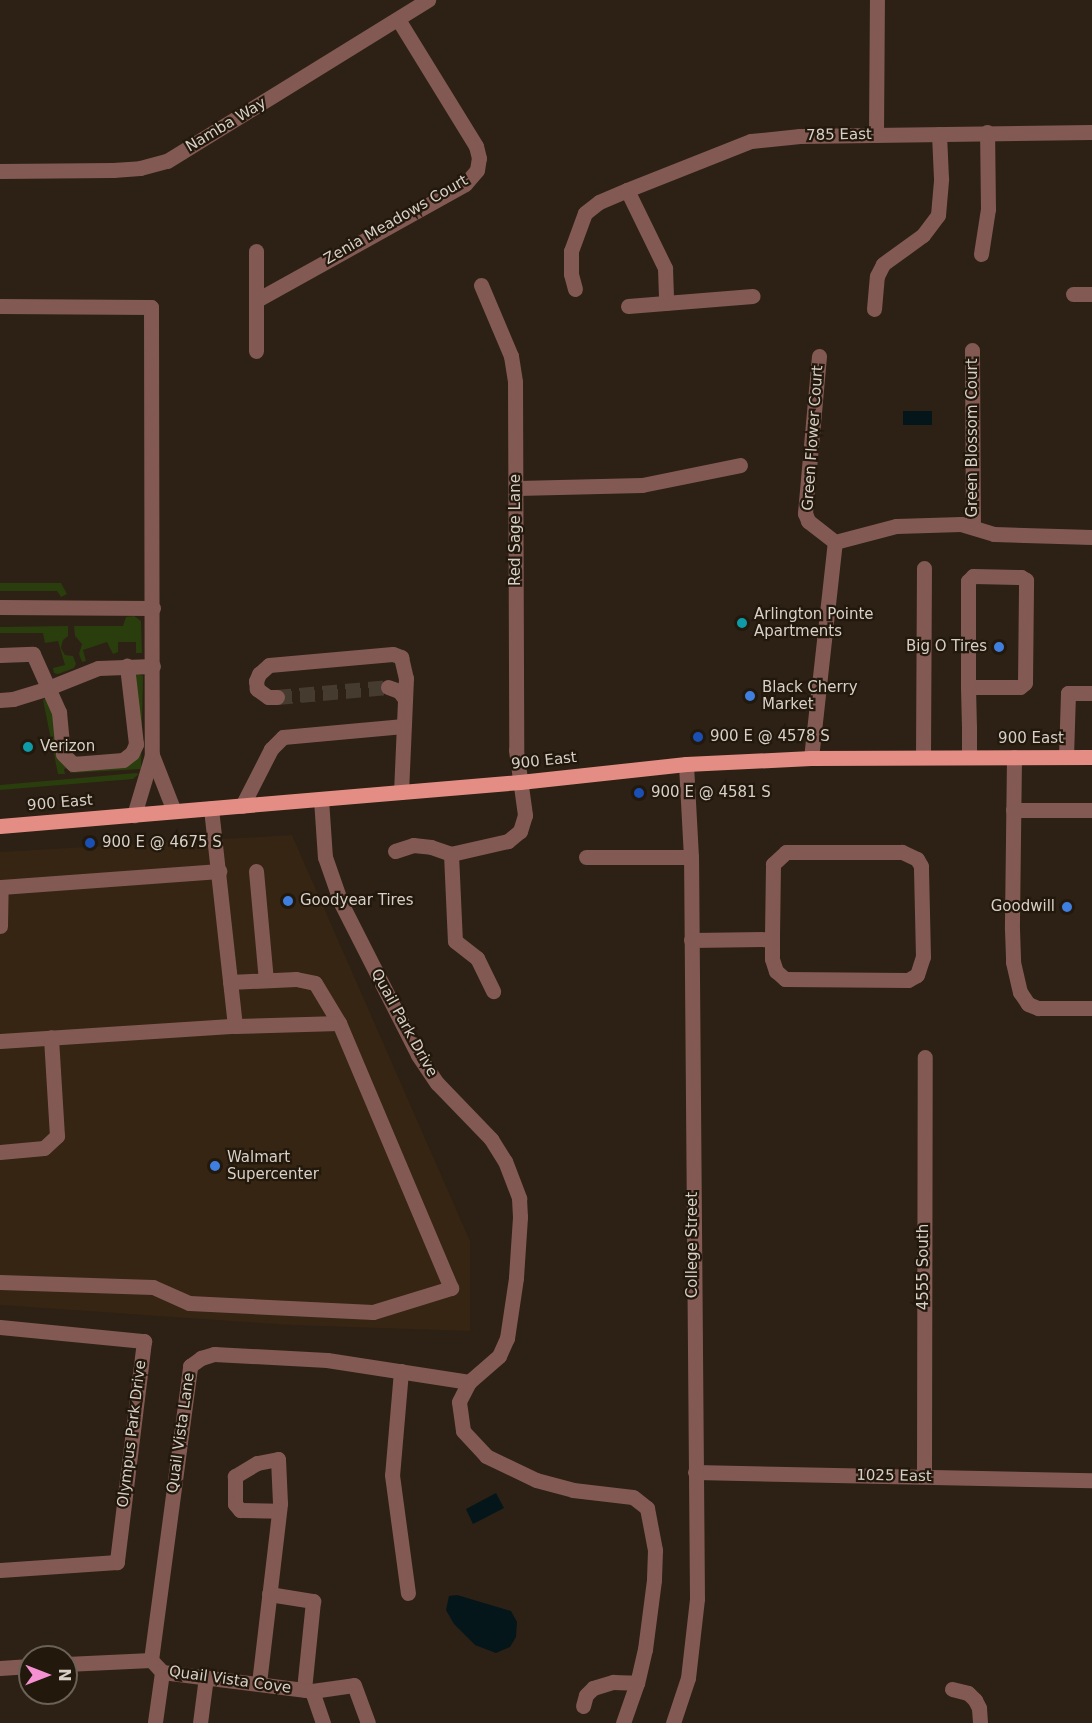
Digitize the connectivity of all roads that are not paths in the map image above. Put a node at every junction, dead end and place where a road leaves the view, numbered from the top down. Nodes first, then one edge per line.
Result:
1 (428, 0) edge
2 (877, 0) edge
3 (398, 19) junction
4 (987, 132) junction
5 (1092, 132) edge
6 (939, 134) junction
7 (876, 135) junction
8 (0, 171) edge
9 (627, 190) junction
10 (256, 251) dead end
11 (981, 254) dead end
12 (480, 285) dead end
13 (575, 289) dead end
14 (1073, 294) dead end
15 (1092, 294) edge
16 (753, 296) dead end
17 (257, 300) junction
18 (666, 303) junction
19 (0, 306) edge
20 (628, 306) dead end
21 (874, 309) dead end
22 (972, 350) dead end
23 (256, 351) dead end
24 (819, 356) dead end
25 (740, 465) dead end
26 (517, 488) junction
27 (973, 526) junction
28 (1092, 537) edge
29 (835, 542) junction
30 (924, 568) dead end
31 (0, 607) edge
32 (153, 608) junction
33 (0, 655) edge
34 (128, 666) junction
35 (153, 666) junction
36 (388, 687) tunnel mouth
37 (968, 687) junction
38 (48, 688) junction
39 (1092, 693) edge
40 (277, 697) tunnel mouth
41 (405, 699) junction
42 (0, 700) edge
43 (404, 726) junction
44 (152, 755) junction
45 (923, 756) junction
46 (969, 757) junction
47 (1014, 757) junction
48 (1066, 757) junction
49 (1092, 757) edge
50 (811, 758) junction
51 (686, 764) junction
52 (520, 782) junction
53 (401, 792) junction
54 (321, 799) junction
55 (242, 806) junction
56 (211, 808) junction
57 (1013, 810) junction
58 (1092, 810) edge
59 (174, 812) junction
60 (134, 815) junction
61 (0, 826) edge
62 (395, 851) dead end
63 (451, 854) junction
64 (586, 856) dead end
65 (691, 857) junction
66 (219, 871) junction
67 (256, 872) dead end
68 (0, 926) edge
69 (772, 939) junction
70 (691, 940) junction
71 (266, 980) junction
72 (230, 982) junction
73 (493, 991) dead end
74 (1092, 1008) edge
75 (339, 1023) junction
76 (235, 1026) junction
77 (51, 1037) junction
78 (0, 1041) edge
79 (925, 1057) dead end
80 (0, 1152) edge
81 (0, 1282) edge
82 (0, 1328) edge
83 (401, 1371) junction
84 (469, 1382) junction
85 (695, 1472) junction
86 (924, 1476) junction
87 (1092, 1480) edge
88 (279, 1511) dead end
89 (0, 1570) edge
90 (408, 1593) dead end
91 (269, 1594) junction
92 (78, 1664) edge
93 (157, 1666) junction
94 (18, 1667) edge
95 (0, 1668) edge
96 (206, 1677) junction
97 (259, 1683) junction
98 (637, 1683) junction
99 (952, 1689) dead end
100 (308, 1691) junction
101 (583, 1706) dead end
102 (678, 1721) edge
103 (155, 1722) edge
104 (200, 1723) edge
105 (322, 1723) edge
106 (368, 1723) edge
107 (623, 1723) edge
108 (980, 1723) edge

1 - 3 street, Namba Way
2 - 7 street
3 - 8 street, Namba Way
3 - 17 street, Zenia Meadows Court
4 - 5 street, 785 East
4 - 6 street, 785 East
4 - 11 street
6 - 7 street, 785 East
6 - 21 street
7 - 9 street, 785 East
9 - 13 street, 785 East
9 - 18 street
10 - 17 street
12 - 26 street, Red Sage Lane
14 - 15 street
16 - 18 street
17 - 23 street
18 - 20 street
19 - 32 street
22 - 27 street, Green Blossom Court
24 - 29 street, Green Flower Court
25 - 26 street
26 - 52 street, Red Sage Lane
27 - 28 street
27 - 29 street
29 - 50 street
30 - 45 street
31 - 32 street
32 - 35 street
33 - 38 street
34 - 35 street
34 - 38 street
34 - 38 street
35 - 44 street
36 - 41 street
37 - 37 street
37 - 46 street
38 - 42 street
39 - 48 street
40 - 41 street
41 - 43 street
43 - 53 street
43 - 55 street
44 - 59 street
44 - 60 street
45 - 46 main road, 900 East
45 - 50 main road, 900 East
46 - 47 main road, 900 East
47 - 48 main road, 900 East
47 - 57 street
48 - 49 main road, 900 East
50 - 51 main road, 900 East
51 - 52 main road, 900 East
51 - 65 street, College Street
52 - 53 main road, 900 East
52 - 63 street, Red Sage Lane
53 - 54 main road, 900 East
54 - 55 main road, 900 East
54 - 84 street, Quail Park Drive
55 - 56 main road, 900 East
56 - 59 main road, 900 East
56 - 66 street
57 - 58 street
57 - 74 street
59 - 60 main road, 900 East
60 - 61 main road, 900 East
62 - 63 street
63 - 73 street
64 - 65 street
65 - 70 street, College Street
66 - 68 street
66 - 72 street
67 - 71 street
69 - 69 street
69 - 70 street
70 - 85 street, College Street
71 - 72 street
71 - 75 street
72 - 76 street
75 - 76 street
75 - 81 street
76 - 77 street
77 - 78 street
77 - 80 street
79 - 86 street, 4555 South
82 - 89 street, Olympus Park Drive
83 - 84 street, Quail Vista Lane
83 - 90 street
83 - 93 street, Quail Vista Lane
84 - 98 street, Quail Park Drive
85 - 86 street, 1025 East
85 - 102 street, College Street
86 - 87 street, 1025 East
88 - 91 street
91 - 97 street
91 - 100 street
92 - 93 street
93 - 96 street, Quail Vista Cove
93 - 103 street
94 - 95 street
96 - 97 street, Quail Vista Cove
96 - 104 street
97 - 100 street, Quail Vista Cove
98 - 101 street
98 - 107 street, Quail Park Drive
99 - 108 street
100 - 105 street
100 - 106 street, Quail Vista Cove

